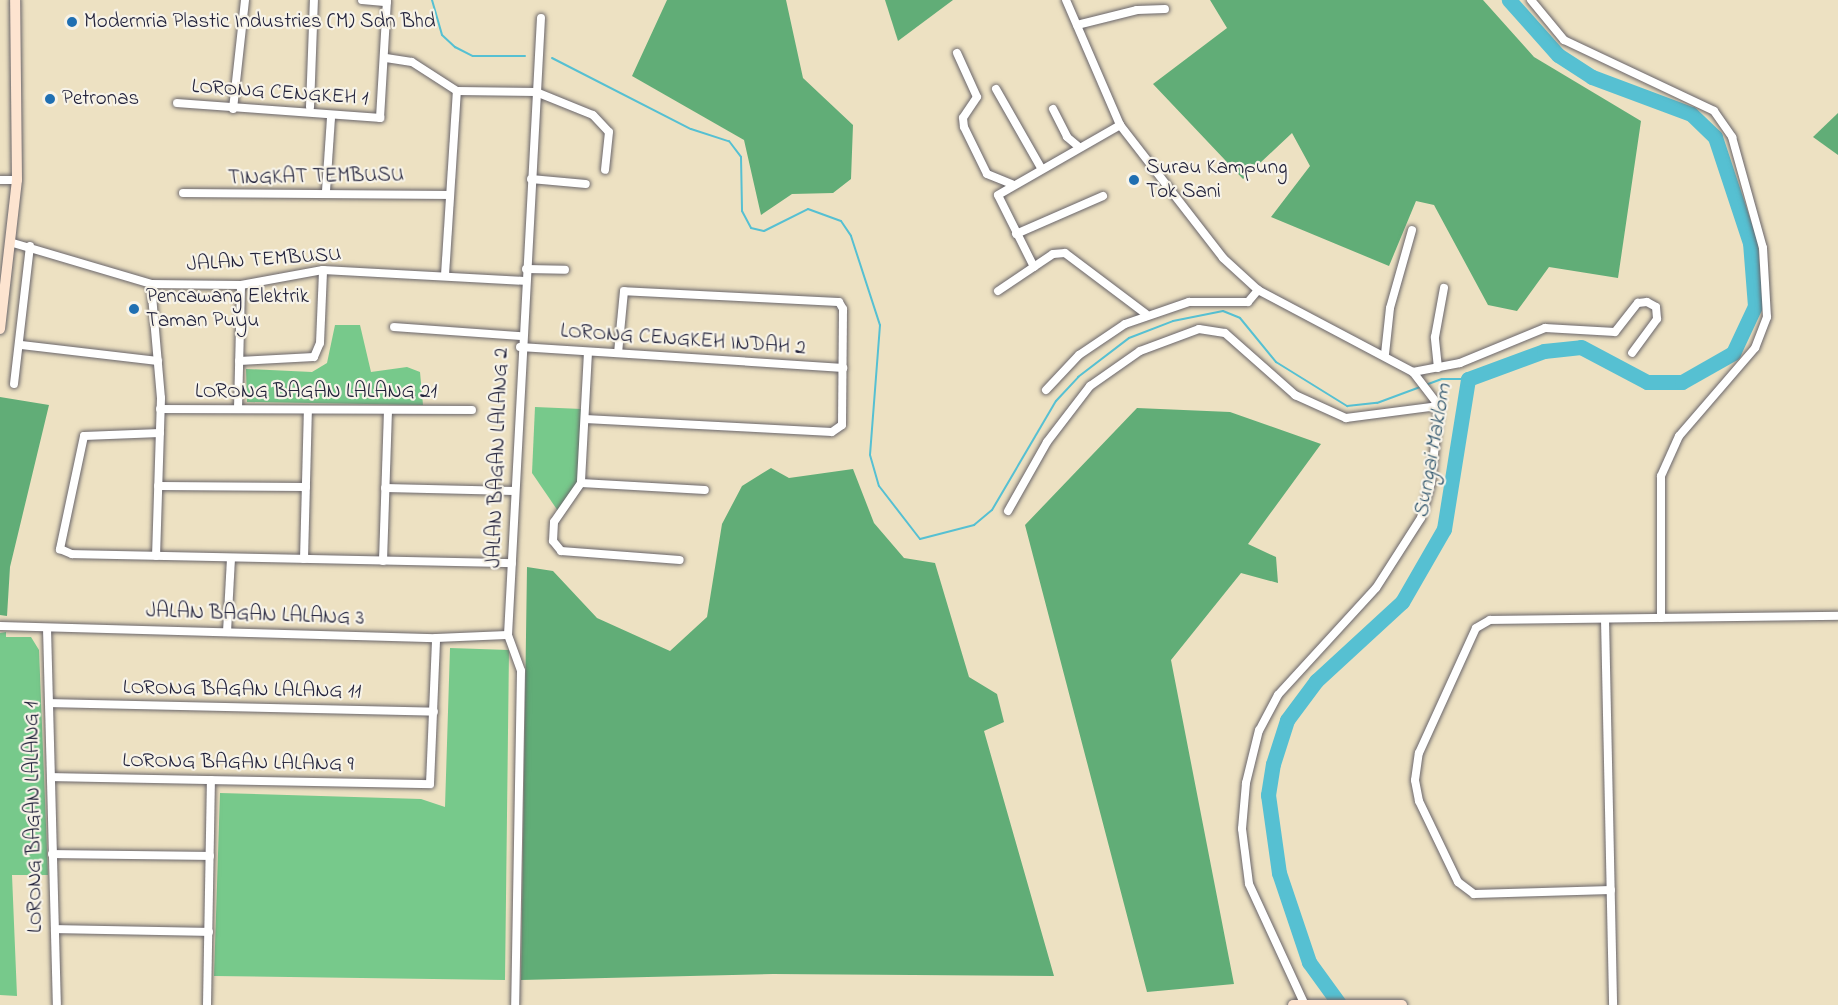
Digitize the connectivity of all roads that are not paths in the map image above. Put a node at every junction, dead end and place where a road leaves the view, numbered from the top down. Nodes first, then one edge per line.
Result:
1 (15, 0) edge
2 (244, 0) edge
3 (314, 0) edge
4 (362, 0) edge
5 (1066, 0) edge
6 (1531, 0) edge
7 (387, 1) edge
8 (1165, 9) dead end
9 (541, 18) dead end
10 (1077, 25) junction
11 (957, 53) dead end
12 (386, 58) junction
13 (996, 89) dead end
14 (458, 90) junction
15 (536, 92) junction
16 (177, 103) dead end
17 (310, 107) dead end
18 (233, 109) junction
19 (1053, 109) dead end
20 (331, 118) junction
21 (1120, 125) junction
22 (1079, 147) junction
23 (1041, 168) junction
24 (605, 170) dead end
25 (531, 179) junction
26 (0, 180) edge
27 (17, 180) junction
28 (586, 184) dead end
29 (1012, 184) junction
30 (327, 191) junction
31 (183, 193) dead end
32 (449, 195) junction
33 (1103, 196) dead end
34 (1412, 230) dead end
35 (1016, 234) junction
36 (13, 243) junction
37 (30, 246) junction
38 (1034, 267) junction
39 (526, 269) junction
40 (323, 270) junction
41 (565, 270) dead end
42 (445, 275) junction
43 (524, 281) junction
44 (151, 284) junction
45 (241, 285) junction
46 (1444, 288) dead end
47 (1258, 290) junction
48 (998, 291) dead end
49 (1146, 314) junction
50 (394, 327) dead end
51 (0, 329) edge
52 (520, 336) junction
53 (21, 345) junction
54 (520, 347) junction
55 (588, 352) junction
56 (618, 353) junction
57 (1632, 353) dead end
58 (1384, 354) junction
59 (158, 361) junction
60 (239, 361) junction
61 (843, 368) junction
62 (1438, 368) junction
63 (1415, 374) junction
64 (14, 384) dead end
65 (1047, 390) dead end
66 (1439, 406) junction
67 (160, 409) junction
68 (238, 409) junction
69 (308, 410) junction
70 (388, 410) junction
71 (472, 410) dead end
72 (585, 419) junction
73 (160, 433) junction
74 (581, 483) junction
75 (158, 486) junction
76 (306, 487) junction
77 (386, 488) junction
78 (705, 490) dead end
79 (514, 491) junction
80 (1008, 512) dead end
81 (156, 556) junction
82 (231, 558) junction
83 (304, 559) junction
84 (680, 560) dead end
85 (384, 561) junction
86 (512, 563) junction
87 (1838, 616) edge
88 (1661, 618) junction
89 (1605, 619) junction
90 (0, 626) edge
91 (47, 628) junction
92 (226, 632) junction
93 (508, 635) junction
94 (436, 638) junction
95 (50, 703) junction
96 (434, 712) junction
97 (51, 777) junction
98 (211, 780) junction
99 (52, 854) junction
100 (210, 855) junction
101 (1611, 890) junction
102 (55, 929) junction
103 (209, 932) junction
104 (57, 1005) edge
105 (207, 1005) edge
106 (515, 1005) edge
107 (1293, 1005) edge
108 (1305, 1005) edge
109 (1310, 1005) edge
110 (1360, 1005) edge
111 (1402, 1005) edge
112 (1613, 1005) edge

1 - 27 main road
2 - 18 street
3 - 17 street
4 - 7 street
5 - 10 street
6 - 88 street
7 - 12 street
8 - 10 street
9 - 15 street, JALAN BAGAN LALANG 2
10 - 21 street
11 - 29 street
12 - 14 street
12 - 20 street, LORONG CENGKEH 1
13 - 23 street
14 - 15 street
14 - 32 street
15 - 24 street
15 - 25 street, JALAN BAGAN LALANG 2
16 - 18 street, LORONG CENGKEH 1
18 - 20 street, LORONG CENGKEH 1
19 - 22 street
20 - 30 street
21 - 22 street
21 - 47 street
22 - 23 street
23 - 29 street
25 - 28 street
25 - 39 street, JALAN BAGAN LALANG 2
26 - 27 street
27 - 36 main road
29 - 35 street
30 - 31 street, TINGKAT TEMBUSU
30 - 32 street, TINGKAT TEMBUSU
32 - 42 street
33 - 35 street
34 - 58 street
35 - 38 street
36 - 37 street, JALAN TEMBUSU
36 - 51 main road
37 - 44 street, JALAN TEMBUSU
37 - 53 street
38 - 48 street
38 - 49 street
39 - 41 street
39 - 43 street, JALAN BAGAN LALANG 2
40 - 42 street, JALAN TEMBUSU
40 - 45 street, JALAN TEMBUSU
40 - 60 street
42 - 43 street, JALAN TEMBUSU
43 - 52 street, JALAN BAGAN LALANG 2
44 - 45 street, JALAN TEMBUSU
44 - 59 street
45 - 60 street
46 - 62 street
47 - 49 street
47 - 58 street
49 - 65 street
50 - 52 street
52 - 54 street, JALAN BAGAN LALANG 2
53 - 59 street
53 - 64 street
54 - 55 street, LORONG CENGKEH INDAH 2
54 - 79 street, JALAN BAGAN LALANG 2
55 - 56 street, LORONG CENGKEH INDAH 2
55 - 72 street
56 - 61 street, LORONG CENGKEH INDAH 2
56 - 61 street
57 - 62 street
58 - 63 street
59 - 67 street
60 - 68 street
61 - 72 street
62 - 63 street
63 - 66 street
66 - 80 street
66 - 108 street
67 - 68 street, LORONG BAGAN LALANG 21
67 - 73 street
68 - 69 street, LORONG BAGAN LALANG 21
69 - 70 street, LORONG BAGAN LALANG 21
69 - 76 street
70 - 71 street, LORONG BAGAN LALANG 21
70 - 77 street
72 - 74 street
73 - 75 street
73 - 81 street
74 - 78 street
74 - 84 street
75 - 76 street
75 - 81 street
76 - 83 street
77 - 79 street
77 - 85 street
79 - 86 street, JALAN BAGAN LALANG 2
81 - 82 street
82 - 83 street
82 - 92 street
83 - 85 street
85 - 86 street
86 - 93 street, JALAN BAGAN LALANG 2
87 - 88 street
88 - 89 street
89 - 101 street
89 - 101 street
90 - 91 street, JALAN BAGAN LALANG 3
91 - 92 street, JALAN BAGAN LALANG 3
91 - 95 street, LORONG BAGAN LALANG 1
92 - 94 street, JALAN BAGAN LALANG 3
93 - 94 street, JALAN BAGAN LALANG 3
93 - 106 street
94 - 96 street
95 - 96 street, LORONG BAGAN LALANG 11
95 - 97 street, LORONG BAGAN LALANG 1
96 - 98 street, LORONG BAGAN LALANG 9
97 - 98 street, LORONG BAGAN LALANG 9
97 - 99 street, LORONG BAGAN LALANG 1
98 - 100 street
99 - 100 street
99 - 102 street, LORONG BAGAN LALANG 1
100 - 103 street
101 - 112 street
102 - 103 street
102 - 104 street, LORONG BAGAN LALANG 1
103 - 105 street
107 - 108 main road
108 - 109 main road
109 - 110 main road
110 - 111 main road

